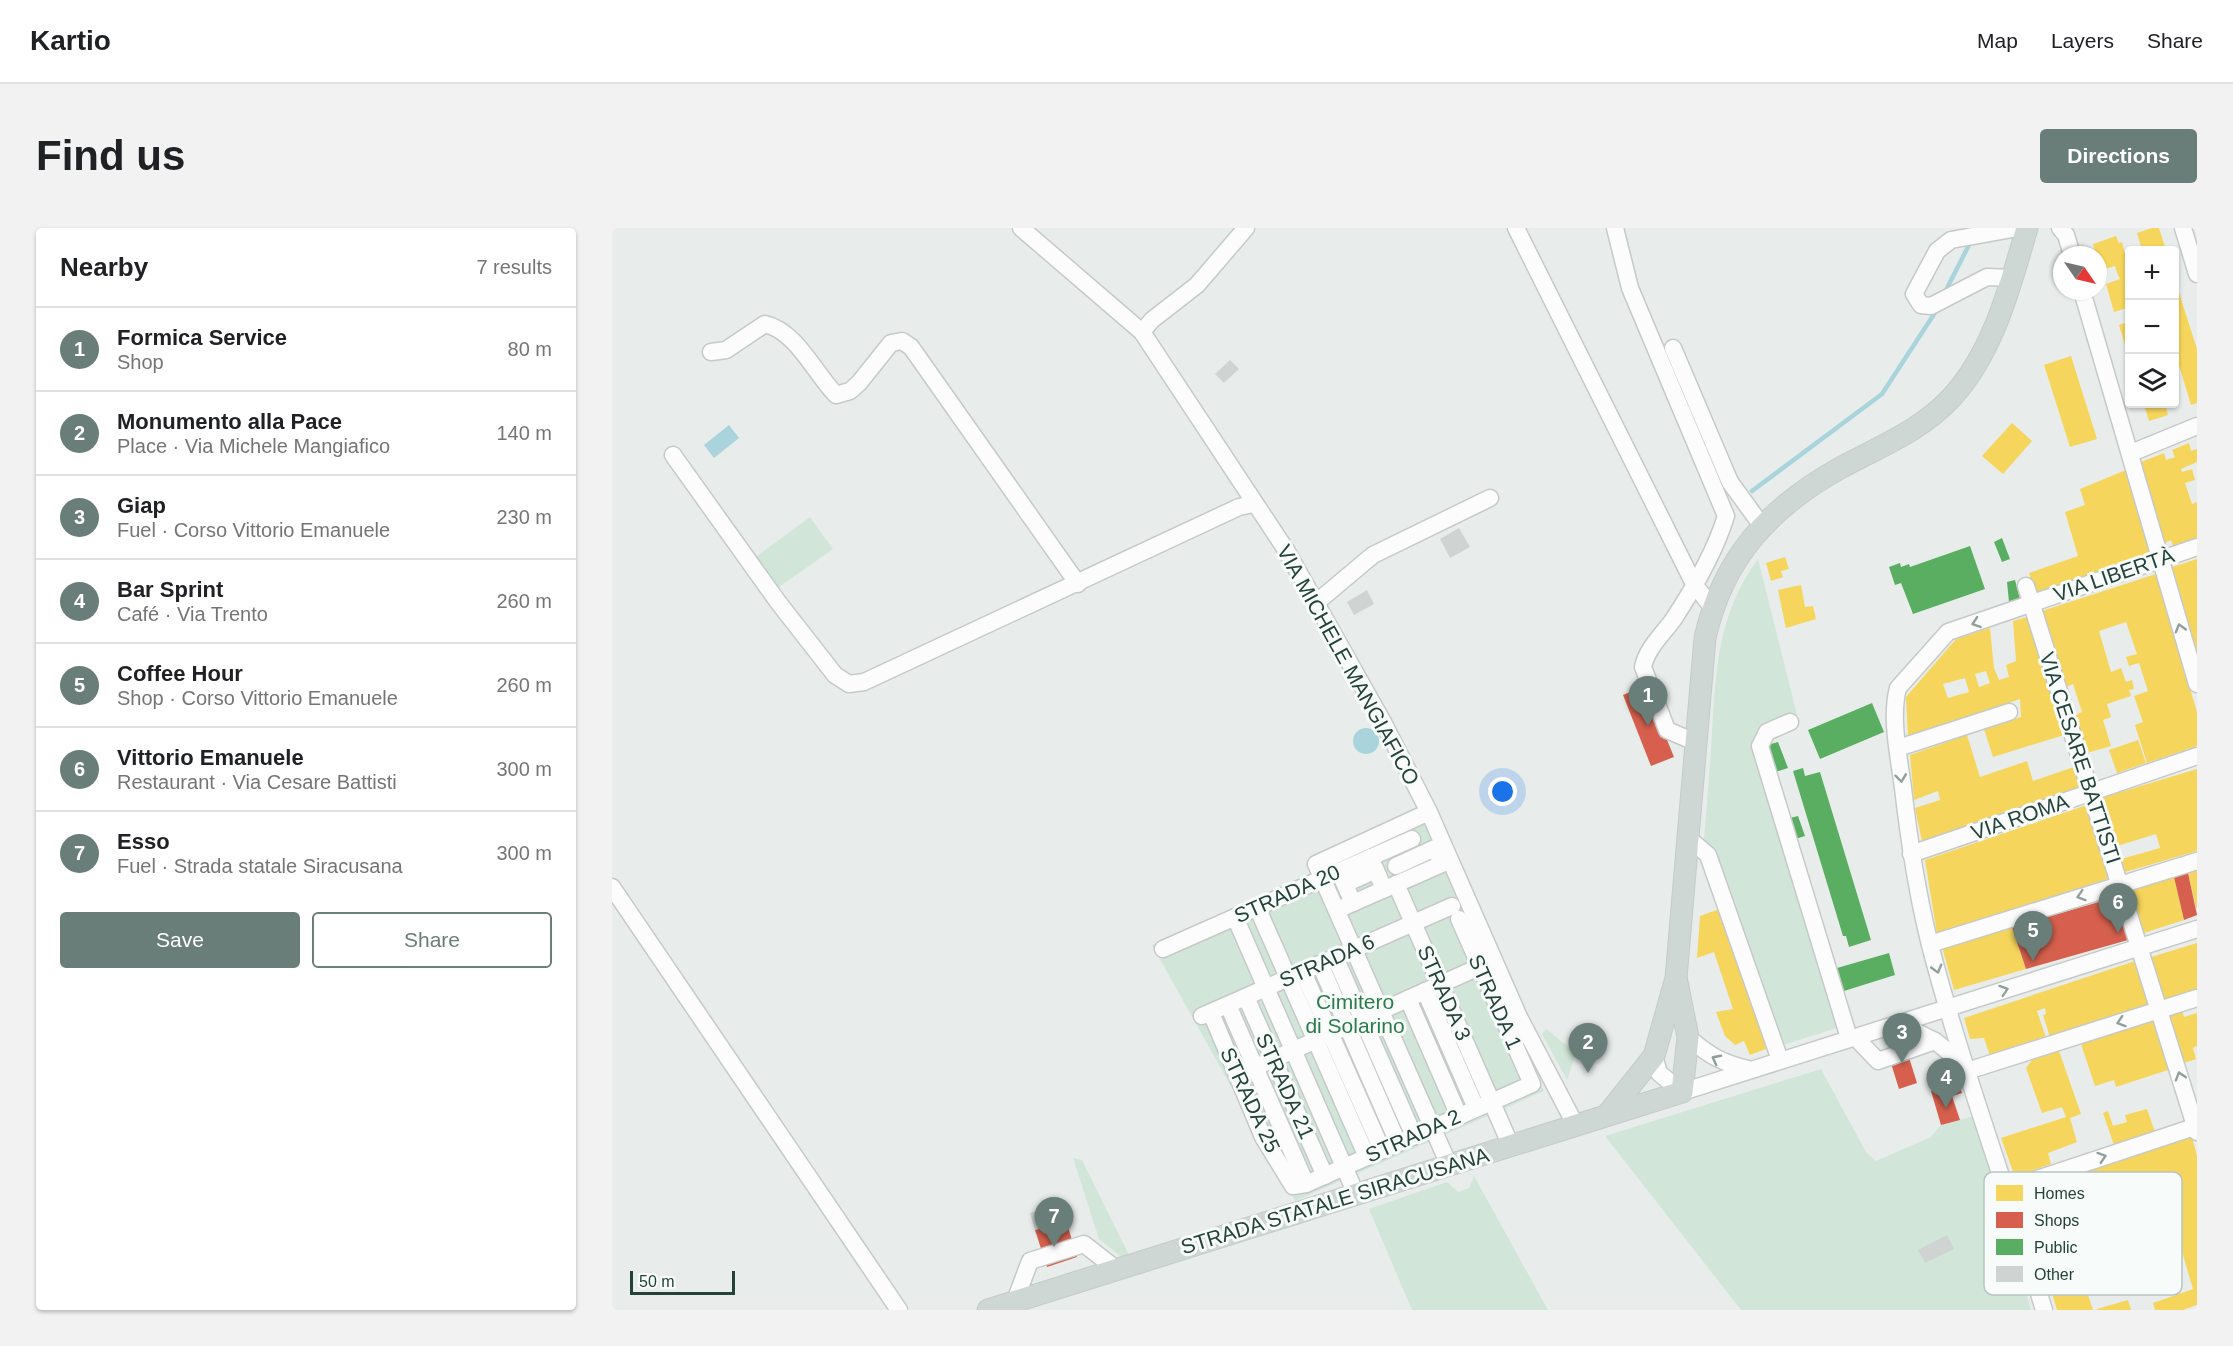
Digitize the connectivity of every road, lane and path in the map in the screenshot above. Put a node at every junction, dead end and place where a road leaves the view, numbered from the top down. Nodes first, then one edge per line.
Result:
1 (1021, 228) edge
2 (1246, 228) edge
3 (1516, 228) edge
4 (1615, 228) edge
5 (2018, 228) edge
6 (2027, 228) edge
7 (2060, 228) edge
8 (2183, 228) edge
9 (2069, 246) edge
10 (2197, 273) edge
11 (2012, 278) junction
12 (2085, 300) edge
13 (1142, 332) junction
14 (1673, 348) dead end
15 (711, 352) dead end
16 (2197, 426) edge
17 (2131, 453) junction
18 (673, 455) dead end
19 (1490, 498) dead end
20 (1253, 504) junction
21 (1762, 526) junction
22 (2197, 547) edge
23 (2160, 560) junction
24 (1078, 584) junction
25 (1694, 584) junction
26 (2026, 586) dead end
27 (1317, 602) junction
28 (2031, 604) junction
29 (1712, 607) junction
30 (2197, 684) edge
31 (2009, 712) dead end
32 (1790, 722) dead end
33 (1695, 742) junction
34 (1898, 748) junction
35 (2197, 756) edge
36 (2092, 793) junction
37 (1429, 812) junction
38 (1688, 837) junction
39 (1412, 838) dead end
40 (1911, 854) junction
41 (1439, 856) dead end
42 (2197, 861) edge
43 (1320, 871) junction
44 (1388, 875) junction
45 (2120, 884) junction
46 (612, 887) edge
47 (1347, 888) junction
48 (1257, 907) junction
49 (1337, 910) junction
50 (1455, 912) joint
51 (1235, 917) junction
52 (1413, 923) junction
53 (2197, 929) edge
54 (1930, 944) junction
55 (2139, 947) junction
56 (1163, 949) dead end
57 (1354, 949) junction
58 (1327, 961) junction
59 (1479, 967) junction
60 (1296, 975) junction
61 (1676, 978) junction
62 (1266, 988) junction
63 (1433, 988) junction
64 (1246, 997) junction
65 (2197, 998) edge
66 (1408, 999) junction
67 (1228, 1005) junction
68 (1948, 1007) junction
69 (1382, 1010) junction
70 (2160, 1010) junction
71 (1206, 1015) joint
72 (1354, 1023) junction
73 (1898, 1023) junction
74 (1323, 1037) junction
75 (1688, 1037) junction
76 (1852, 1037) junction
77 (1935, 1041) junction
78 (1293, 1050) junction
79 (1654, 1056) junction
80 (1273, 1059) junction
81 (1780, 1060) junction
82 (1255, 1067) junction
83 (1966, 1068) junction
84 (1749, 1070) junction
85 (1238, 1075) junction
86 (1532, 1084) joint
87 (1682, 1092) junction
88 (1484, 1105) junction
89 (1607, 1115) junction
90 (1459, 1116) junction
91 (1576, 1126) junction
92 (1433, 1128) junction
93 (2197, 1128) edge
94 (1406, 1140) junction
95 (1511, 1146) junction
96 (1374, 1154) junction
97 (1449, 1165) junction
98 (1344, 1167) junction
99 (2001, 1172) edge
100 (2060, 1172) edge
101 (1325, 1176) junction
102 (1300, 1185) junction
103 (1356, 1194) junction
104 (1116, 1269) junction
105 (2039, 1295) edge
106 (1015, 1301) junction
107 (899, 1310) edge
108 (988, 1310) edge
109 (2044, 1310) edge

1 - 13 street, VIA MICHELE MANGIAFICO
2 - 13 street
3 - 25 street
4 - 25 street
5 - 11 street
6 - 11 main road
7 - 9 street
8 - 10 street
11 - 21 main road
12 - 17 street
13 - 20 street, VIA MICHELE MANGIAFICO
14 - 21 street
15 - 24 street
16 - 17 street
17 - 23 street
18 - 24 street
19 - 27 street
20 - 24 street
20 - 27 street, VIA MICHELE MANGIAFICO
21 - 29 main road
22 - 23 street, VIA LIBERTÀ
23 - 28 street, VIA LIBERTÀ
30 -> 23 street
25 - 29 street
25 - 33 street
26 - 28 street, VIA CESARE BATTISTI
27 - 37 street, VIA MICHELE MANGIAFICO
28 -> 34 street, VIA LIBERTÀ
28 - 36 street, VIA CESARE BATTISTI
29 - 33 main road
31 - 34 street
32 - 76 street
33 - 38 main road
34 -> 40 street, VIA LIBERTÀ
35 - 36 street, VIA ROMA
36 - 40 street, VIA ROMA
36 - 45 street, VIA CESARE BATTISTI
37 - 43 street
37 - 91 street, VIA MICHELE MANGIAFICO
38 - 61 main road
38 - 81 street
39 - 44 street, STRADA 3
40 - 54 street, VIA LIBERTÀ
41 - 44 street
42 - 45 street
43 - 47 street, STRADA 20
43 - 48 street, STRADA 20
43 - 49 street
44 - 47 street
44 - 47 street, STRADA 20
44 - 52 street, STRADA 3
45 -> 54 street
45 - 55 street, VIA CESARE BATTISTI
46 - 107 street
47 - 49 street
48 - 51 street, STRADA 20
48 - 60 street
49 - 57 street
50 - 52 street, STRADA 6
50 - 59 street, STRADA 1
51 - 56 street, STRADA 20
51 - 62 street
52 - 57 street, STRADA 6
52 - 63 street, STRADA 3
53 - 55 street
54 -> 68 street, VIA LIBERTÀ
68 -> 55 street
55 - 70 street, VIA CESARE BATTISTI
57 - 58 street, STRADA 6
57 - 69 street
58 - 60 street, STRADA 6
58 - 72 street
59 - 63 street
59 - 86 street, STRADA 1
60 - 62 street, STRADA 6
60 - 74 street
61 - 75 main road
61 - 79 main road
62 - 64 street, STRADA 6
62 - 78 street
63 - 66 street
63 - 88 street, STRADA 3
64 - 67 street, STRADA 6
64 - 80 street, STRADA 21
65 - 70 street
66 - 69 street
66 - 90 street
67 - 71 street, STRADA 6
67 - 82 street
68 - 73 street
68 - 83 street, VIA LIBERTÀ
69 - 72 street
69 - 92 street
70 -> 83 street
93 -> 70 street, VIA CESARE BATTISTI
71 - 85 street, STRADA 25
72 - 74 street
72 - 94 street
73 - 76 street
73 - 77 street
74 - 78 street
74 - 96 street
84 -> 75 street
75 - 87 main road
76 - 77 street
76 - 81 street
77 - 83 street
78 - 80 street
78 - 98 street
79 - 87 street
79 - 89 main road
80 - 82 street
80 - 101 street, STRADA 21
81 - 84 street
82 - 85 street
82 - 102 street
83 - 99 street, VIA LIBERTÀ
84 - 87 street
85 - 102 street, STRADA 25
86 - 88 street, STRADA 2
87 - 89 main road, STRADA STATALE SIRACUSANA
88 - 90 street, STRADA 2
88 - 95 street, STRADA 3
89 - 91 main road, STRADA STATALE SIRACUSANA
90 - 92 street, STRADA 2
91 - 95 main road, STRADA STATALE SIRACUSANA
92 - 94 street, STRADA 2
92 - 97 street
100 -> 93 street
94 - 96 street, STRADA 2
95 - 97 main road, STRADA STATALE SIRACUSANA
96 - 98 street, STRADA 2
97 - 103 main road, STRADA STATALE SIRACUSANA
98 - 101 street, STRADA 2
98 - 103 street
101 - 102 street, STRADA 2
103 - 104 main road, STRADA STATALE SIRACUSANA
104 - 106 main road, STRADA STATALE SIRACUSANA
104 - 106 street
105 - 109 street, VIA LIBERTÀ
106 - 108 main road, STRADA STATALE SIRACUSANA

